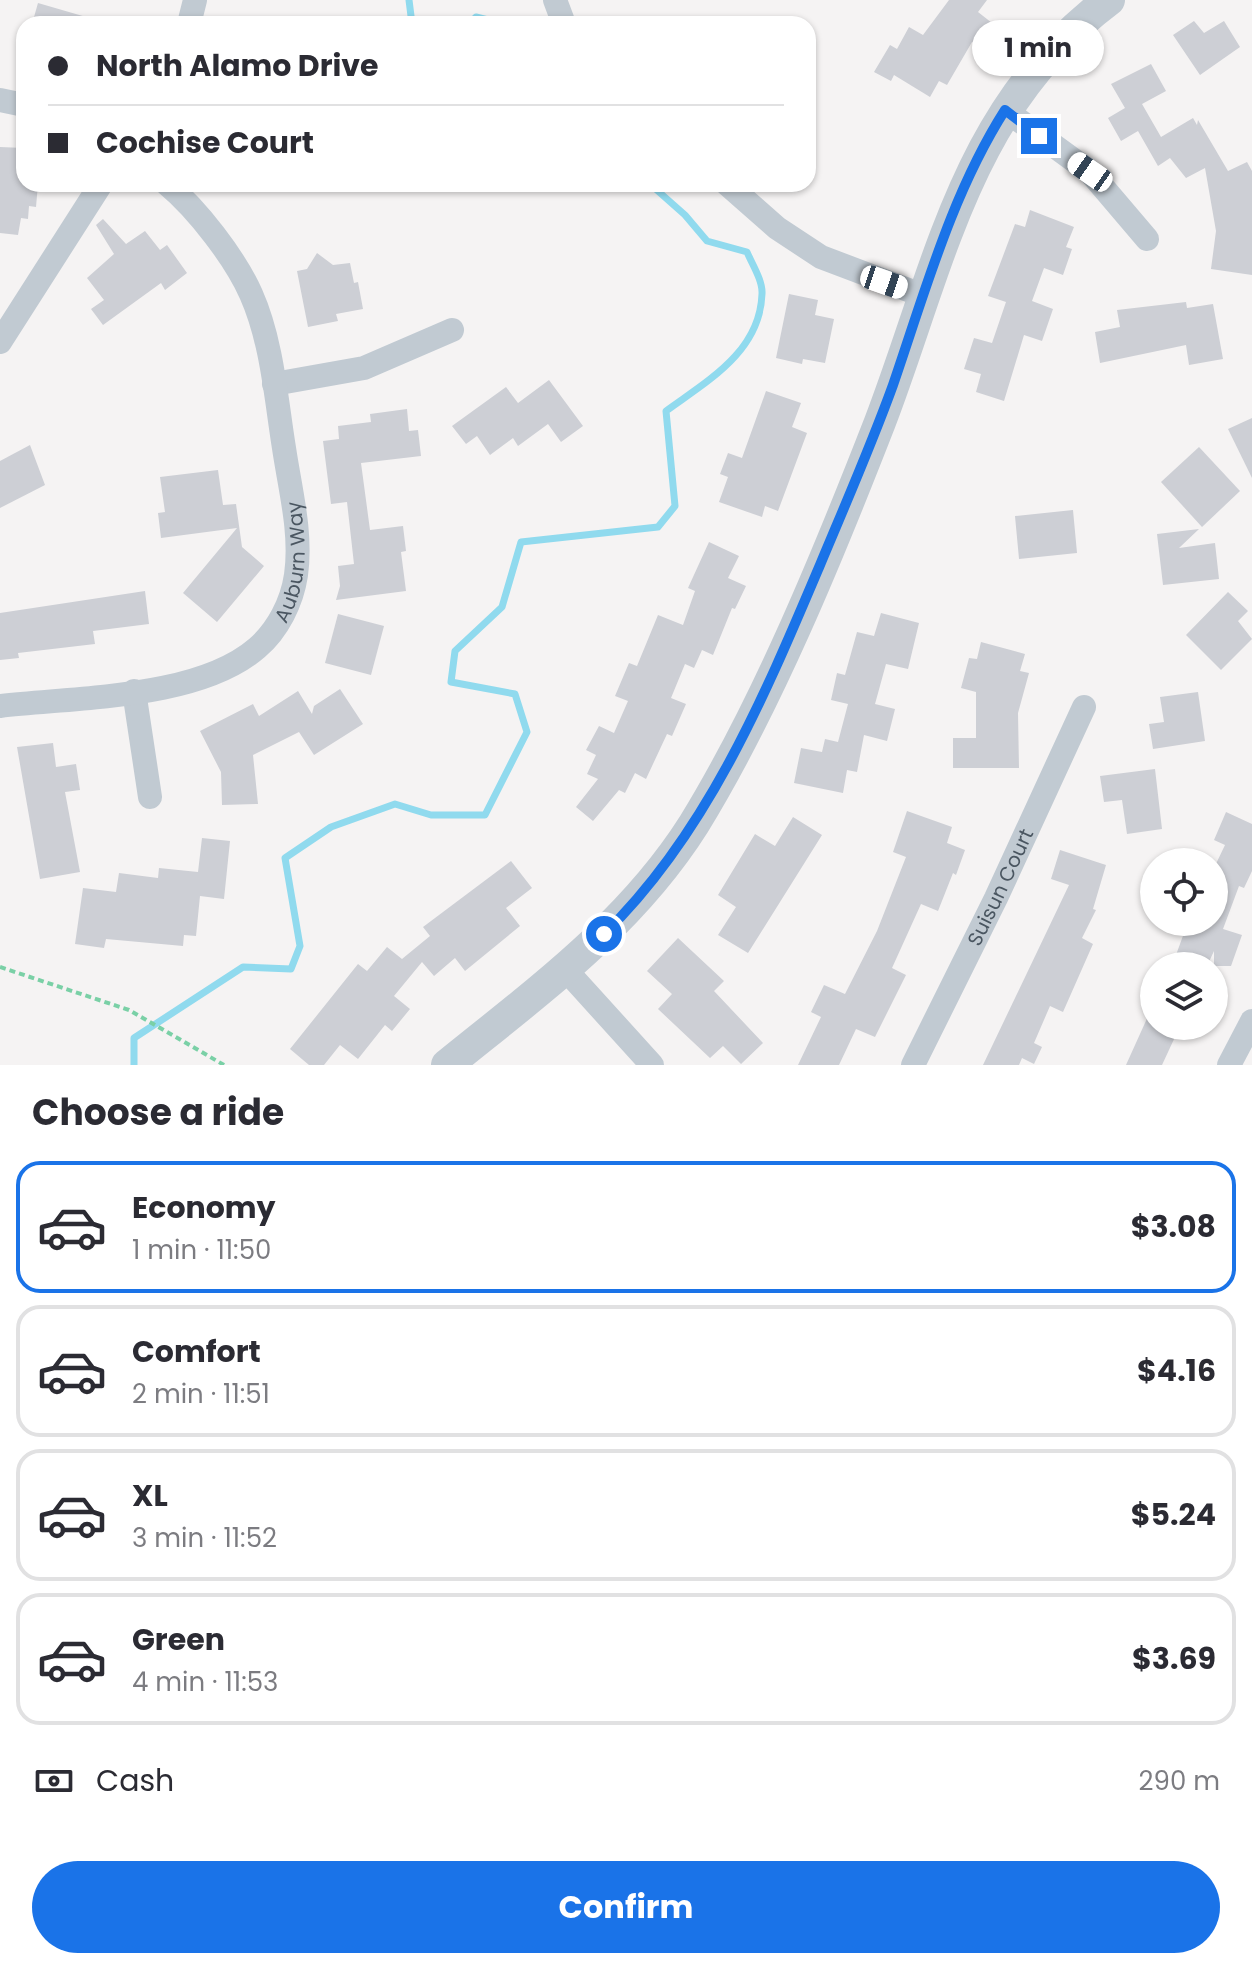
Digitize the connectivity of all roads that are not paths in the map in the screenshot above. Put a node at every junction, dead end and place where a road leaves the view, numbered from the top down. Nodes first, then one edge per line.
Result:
1 (1109, 0) edge
2 (1005, 110) junction
3 (96, 192) edge
4 (176, 192) edge
5 (736, 192) edge
6 (1147, 239) dead end
7 (924, 296) junction
8 (452, 330) dead end
9 (0, 342) edge
10 (274, 384) junction
11 (134, 691) junction
12 (0, 706) edge
13 (1084, 707) dead end
14 (150, 797) dead end
15 (565, 969) junction
16 (1252, 1021) edge
17 (447, 1065) edge
18 (652, 1065) edge
19 (913, 1065) edge
20 (1229, 1065) edge

1 - 2 street
2 - 6 street
2 - 7 street
3 - 9 street
4 - 10 street, Auburn Way
5 - 7 street
7 - 15 street
8 - 10 street
10 - 11 street, Auburn Way
11 - 12 street, Auburn Way
11 - 14 street
13 - 19 street, Suisun Court
15 - 17 street
15 - 18 street
16 - 20 street

